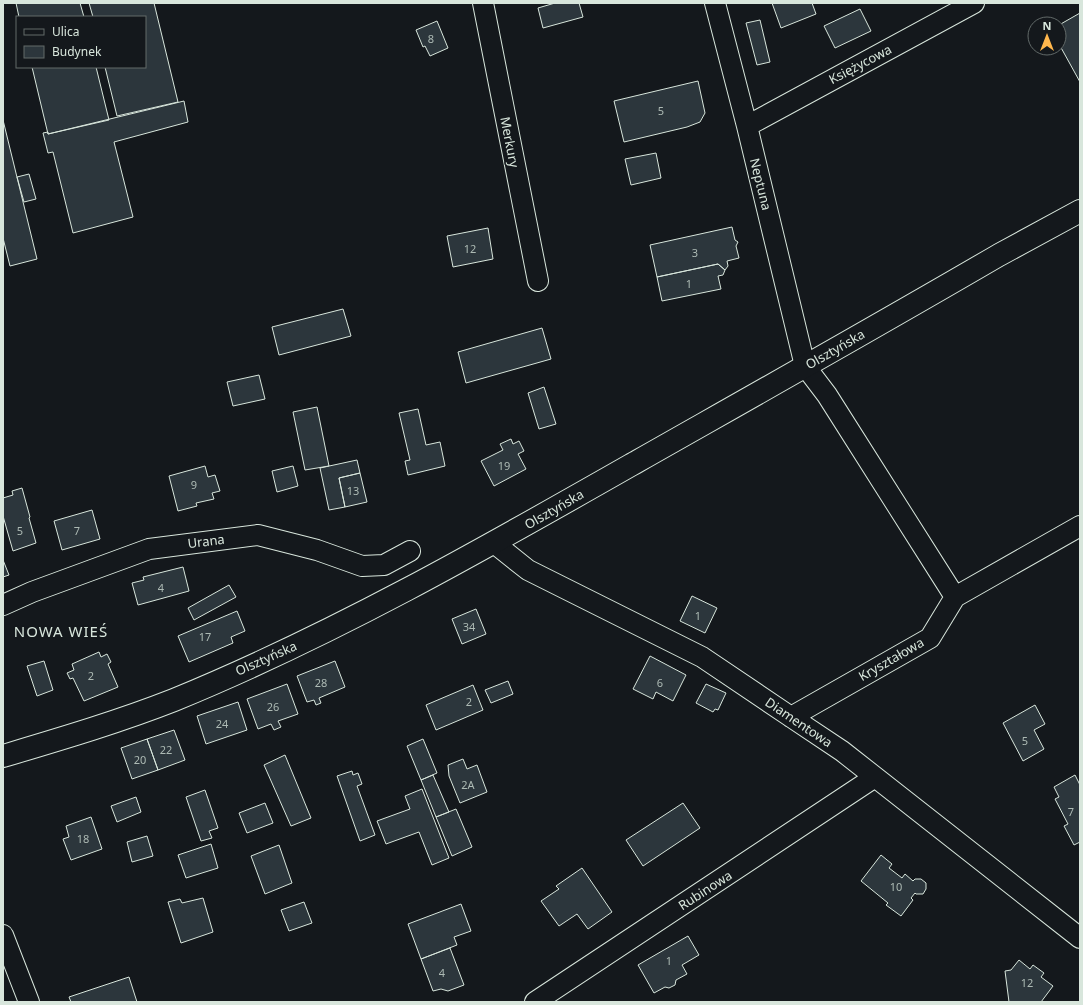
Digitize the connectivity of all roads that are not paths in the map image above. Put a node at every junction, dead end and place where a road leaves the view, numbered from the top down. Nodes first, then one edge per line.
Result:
1 (483, 3) edge
2 (715, 3) edge
3 (974, 3) edge
4 (747, 126) junction
5 (1080, 211) edge
6 (538, 281) dead end
7 (805, 366) junction
8 (1080, 526) edge
9 (494, 543) junction
10 (410, 551) dead end
11 (955, 597) junction
12 (3, 605) edge
13 (791, 717) junction
14 (3, 756) edge
15 (875, 777) junction
16 (3, 935) edge
17 (1080, 938) edge
18 (28, 1002) edge
19 (535, 1002) edge

1 - 6 street, Merkury
2 - 4 street, Neptuna
3 - 4 street, Księżycowa
4 - 7 street, Neptuna
5 - 7 main road, Olsztyńska
7 - 9 main road, Olsztyńska
7 - 11 street
8 - 11 street, Kryształowa
9 - 13 street, Diamentowa
9 - 14 main road, Olsztyńska
10 - 12 street, Urana
11 - 13 street, Kryształowa
13 - 15 street, Diamentowa
15 - 17 street, Diamentowa
15 - 19 street, Rubinowa
16 - 18 street

